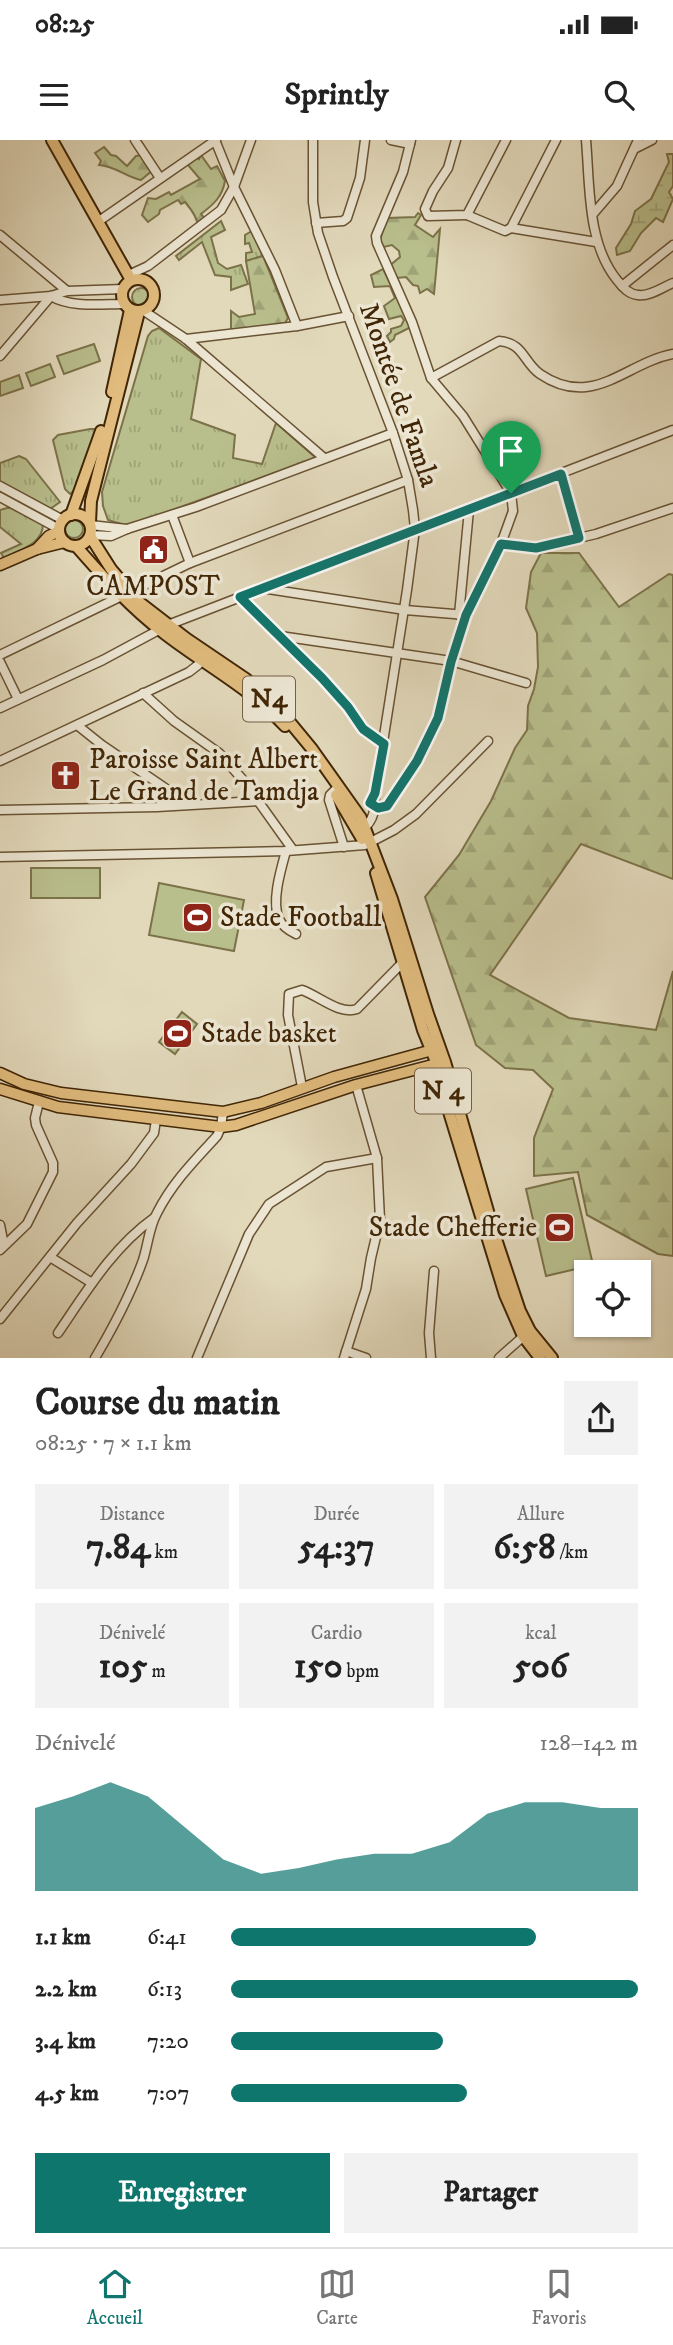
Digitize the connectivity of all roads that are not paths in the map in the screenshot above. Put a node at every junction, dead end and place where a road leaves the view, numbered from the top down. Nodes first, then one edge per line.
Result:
1 (52, 140) edge
2 (57, 140) edge
3 (135, 140) edge
4 (215, 140) edge
5 (251, 140) edge
6 (313, 140) edge
7 (365, 140) edge
8 (391, 140) edge
9 (456, 140) edge
10 (506, 140) edge
11 (556, 140) edge
12 (586, 140) edge
13 (652, 140) edge
14 (411, 142) edge
15 (637, 144) edge
16 (160, 178) junction
17 (234, 187) junction
18 (593, 214) junction
19 (467, 215) junction
20 (101, 219) junction
21 (316, 223) junction
22 (511, 228) junction
23 (0, 235) edge
24 (596, 242) junction
25 (673, 245) edge
26 (131, 280) junction
27 (673, 283) edge
28 (622, 286) junction
29 (67, 291) junction
30 (51, 296) junction
31 (0, 300) edge
32 (134, 309) junction
33 (349, 316) junction
34 (297, 326) junction
35 (186, 339) junction
36 (673, 354) edge
37 (0, 356) edge
38 (431, 379) junction
39 (673, 430) edge
40 (393, 433) junction
41 (324, 458) junction
42 (561, 474) junction
43 (408, 480) junction
44 (0, 486) edge
45 (511, 493) junction
46 (0, 497) edge
47 (673, 508) edge
48 (470, 510) junction
49 (172, 515) junction
50 (63, 524) junction
51 (415, 528) junction
52 (90, 530) junction
53 (579, 538) junction
54 (71, 544) junction
55 (501, 544) junction
56 (37, 549) junction
57 (190, 563) junction
58 (0, 565) edge
59 (265, 588) junction
60 (125, 594) junction
61 (240, 597) junction
62 (405, 610) junction
63 (462, 615) junction
64 (164, 627) junction
65 (280, 636) junction
66 (398, 653) junction
67 (0, 656) edge
68 (205, 656) junction
69 (0, 662) edge
70 (451, 662) junction
71 (526, 683) dead end
72 (143, 693) junction
73 (18, 699) junction
74 (0, 708) edge
75 (77, 725) junction
76 (488, 741) dead end
77 (384, 744) junction
78 (0, 761) edge
79 (336, 789) junction
80 (258, 801) junction
81 (187, 803) junction
82 (373, 805) junction
83 (0, 810) edge
84 (360, 825) junction
85 (368, 844) junction
86 (344, 846) junction
87 (289, 850) junction
88 (0, 858) edge
89 (296, 934) dead end
90 (407, 959) junction
91 (436, 1049) junction
92 (441, 1063) junction
93 (0, 1073) edge
94 (356, 1085) junction
95 (302, 1087) junction
96 (0, 1089) edge
97 (39, 1102) junction
98 (223, 1112) junction
99 (156, 1120) junction
100 (222, 1127) junction
101 (377, 1158) junction
102 (155, 1217) junction
103 (0, 1225) edge
104 (2, 1248) edge
105 (50, 1257) junction
106 (434, 1271) dead end
107 (92, 1283) junction
108 (0, 1319) edge
109 (58, 1333) dead end
110 (526, 1334) junction
111 (345, 1355) edge
112 (94, 1358) edge
113 (197, 1358) edge
114 (366, 1358) edge
115 (431, 1358) edge
116 (499, 1358) edge
117 (540, 1358) edge
118 (552, 1358) edge

1 - 20 highway
2 - 20 highway
3 - 16 street
4 - 16 street
4 - 17 street
5 - 17 street
6 - 21 street, Montée de Famla
7 - 21 street
8 - 14 street
9 - 19 street
10 - 19 street
11 - 22 street
12 - 18 street
13 - 15 street
14 - 38 street
15 - 18 street
16 - 20 street
17 - 26 street
17 - 34 street
18 - 24 street
19 - 22 street
20 - 26 highway
21 - 33 street, Montée de Famla
22 - 24 street
23 - 29 street
24 - 28 street
25 - 28 street
26 - 29 street
26 - 32 highway
26 - 32 highway
27 - 28 street
29 - 30 street
30 - 31 street
30 - 32 street
30 - 37 street
32 - 35 street
32 - 50 highway
32 - 52 highway
33 - 34 street
33 - 40 street, Montée de Famla
34 - 35 street
35 - 41 street
36 - 38 street
38 - 45 street
39 - 42 street
40 - 41 street
40 - 43 street, Montée de Famla
41 - 49 street
42 - 45 street
42 - 53 street
43 - 51 street, Montée de Famla
43 - 57 street
44 - 50 street
45 - 48 street
45 - 55 street
46 - 50 street
47 - 53 street
48 - 51 street
48 - 63 street
49 - 52 street
49 - 57 street
50 - 52 highway
50 - 54 highway
50 - 56 main road
51 - 59 street
51 - 62 street, Montée de Famla
52 - 54 highway
52 - 60 highway
53 - 55 street
54 - 56 main road
54 - 60 highway
55 - 63 street
56 - 58 main road
57 - 60 street
59 - 61 street
59 - 62 street
60 - 64 highway, N4
60 - 67 street
61 - 64 street
61 - 65 street
62 - 63 street
62 - 66 street, Montée de Famla
63 - 70 street
64 - 68 highway, N4
64 - 73 street
65 - 66 street
65 - 77 street
66 - 70 street
66 - 77 street, Montée de Famla
68 - 72 street
68 - 79 highway, N4
69 - 73 street
70 - 71 street
70 - 82 street
72 - 75 street
72 - 80 street
73 - 74 street
75 - 78 street
75 - 81 street
76 - 85 street
77 - 82 street, Montée de Famla
79 - 84 highway, N4
79 - 86 street
80 - 81 street
80 - 87 street
81 - 83 street
82 - 84 street, Montée de Famla
84 - 85 highway, N4
85 - 86 street
85 - 90 highway, N 4
86 - 87 street
87 - 88 street
87 - 89 street
90 - 91 highway, N 4
90 - 95 street
91 - 92 highway, N 4
91 - 95 main road
92 - 94 main road
92 - 110 highway, N 4
93 - 98 main road
94 - 100 main road
94 - 101 street
95 - 98 main road
96 - 97 main road
97 - 99 main road
97 - 104 street
98 - 100 street
99 - 100 main road
99 - 105 street
100 - 102 street
101 - 111 street
101 - 113 street
102 - 107 street
102 - 112 street
103 - 104 street
105 - 107 street
105 - 108 street
106 - 115 street
107 - 109 street
110 - 116 street
110 - 117 highway
110 - 118 highway, N 4
111 - 114 street

